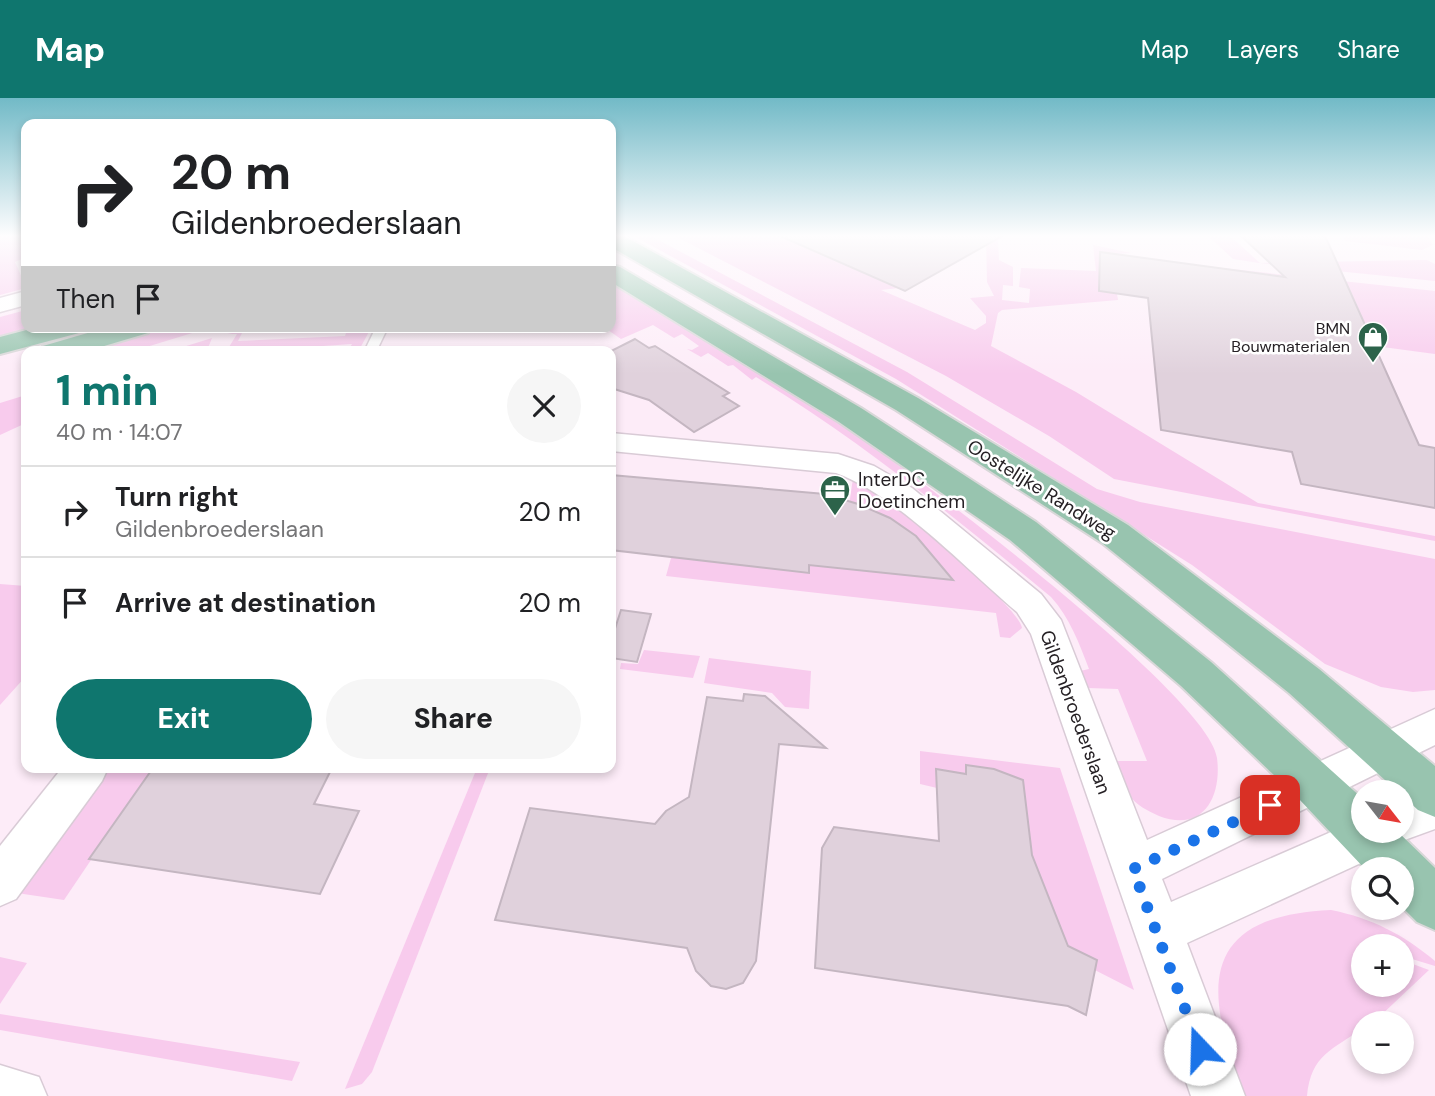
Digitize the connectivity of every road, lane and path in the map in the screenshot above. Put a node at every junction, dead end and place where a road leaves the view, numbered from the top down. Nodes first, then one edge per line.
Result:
1 (627, 282) edge
2 (689, 282) edge
3 (21, 299) edge
4 (0, 304) edge
5 (47, 333) edge
6 (118, 333) edge
7 (0, 346) edge
8 (73, 346) edge
9 (21, 361) edge
10 (0, 367) edge
11 (616, 442) edge
12 (1435, 726) edge
13 (1384, 751) junction
14 (83, 773) edge
15 (1315, 784) junction
16 (1435, 795) edge
17 (1435, 808) edge
18 (1391, 846) edge
19 (1133, 869) junction
20 (0, 883) edge
21 (1435, 904) edge
22 (1157, 932) junction
23 (0, 1092) edge
24 (20, 1096) edge
25 (1218, 1096) edge

1 - 15 main road
2 - 13 main road, Oostelijke Randweg
3 - 4 street
5 - 7 main road
6 - 8 main road
9 - 10 main road
11 - 19 street, Gildenbroederslaan
12 - 13 street
13 - 15 street
13 - 16 main road, Oostelijke Randweg
14 - 20 street
15 - 18 main road
15 - 19 street
17 - 18 street
18 - 21 main road
18 - 22 street
19 - 22 street, Gildenbroederslaan
22 - 25 street, Gildenbroederslaan
23 - 24 street

